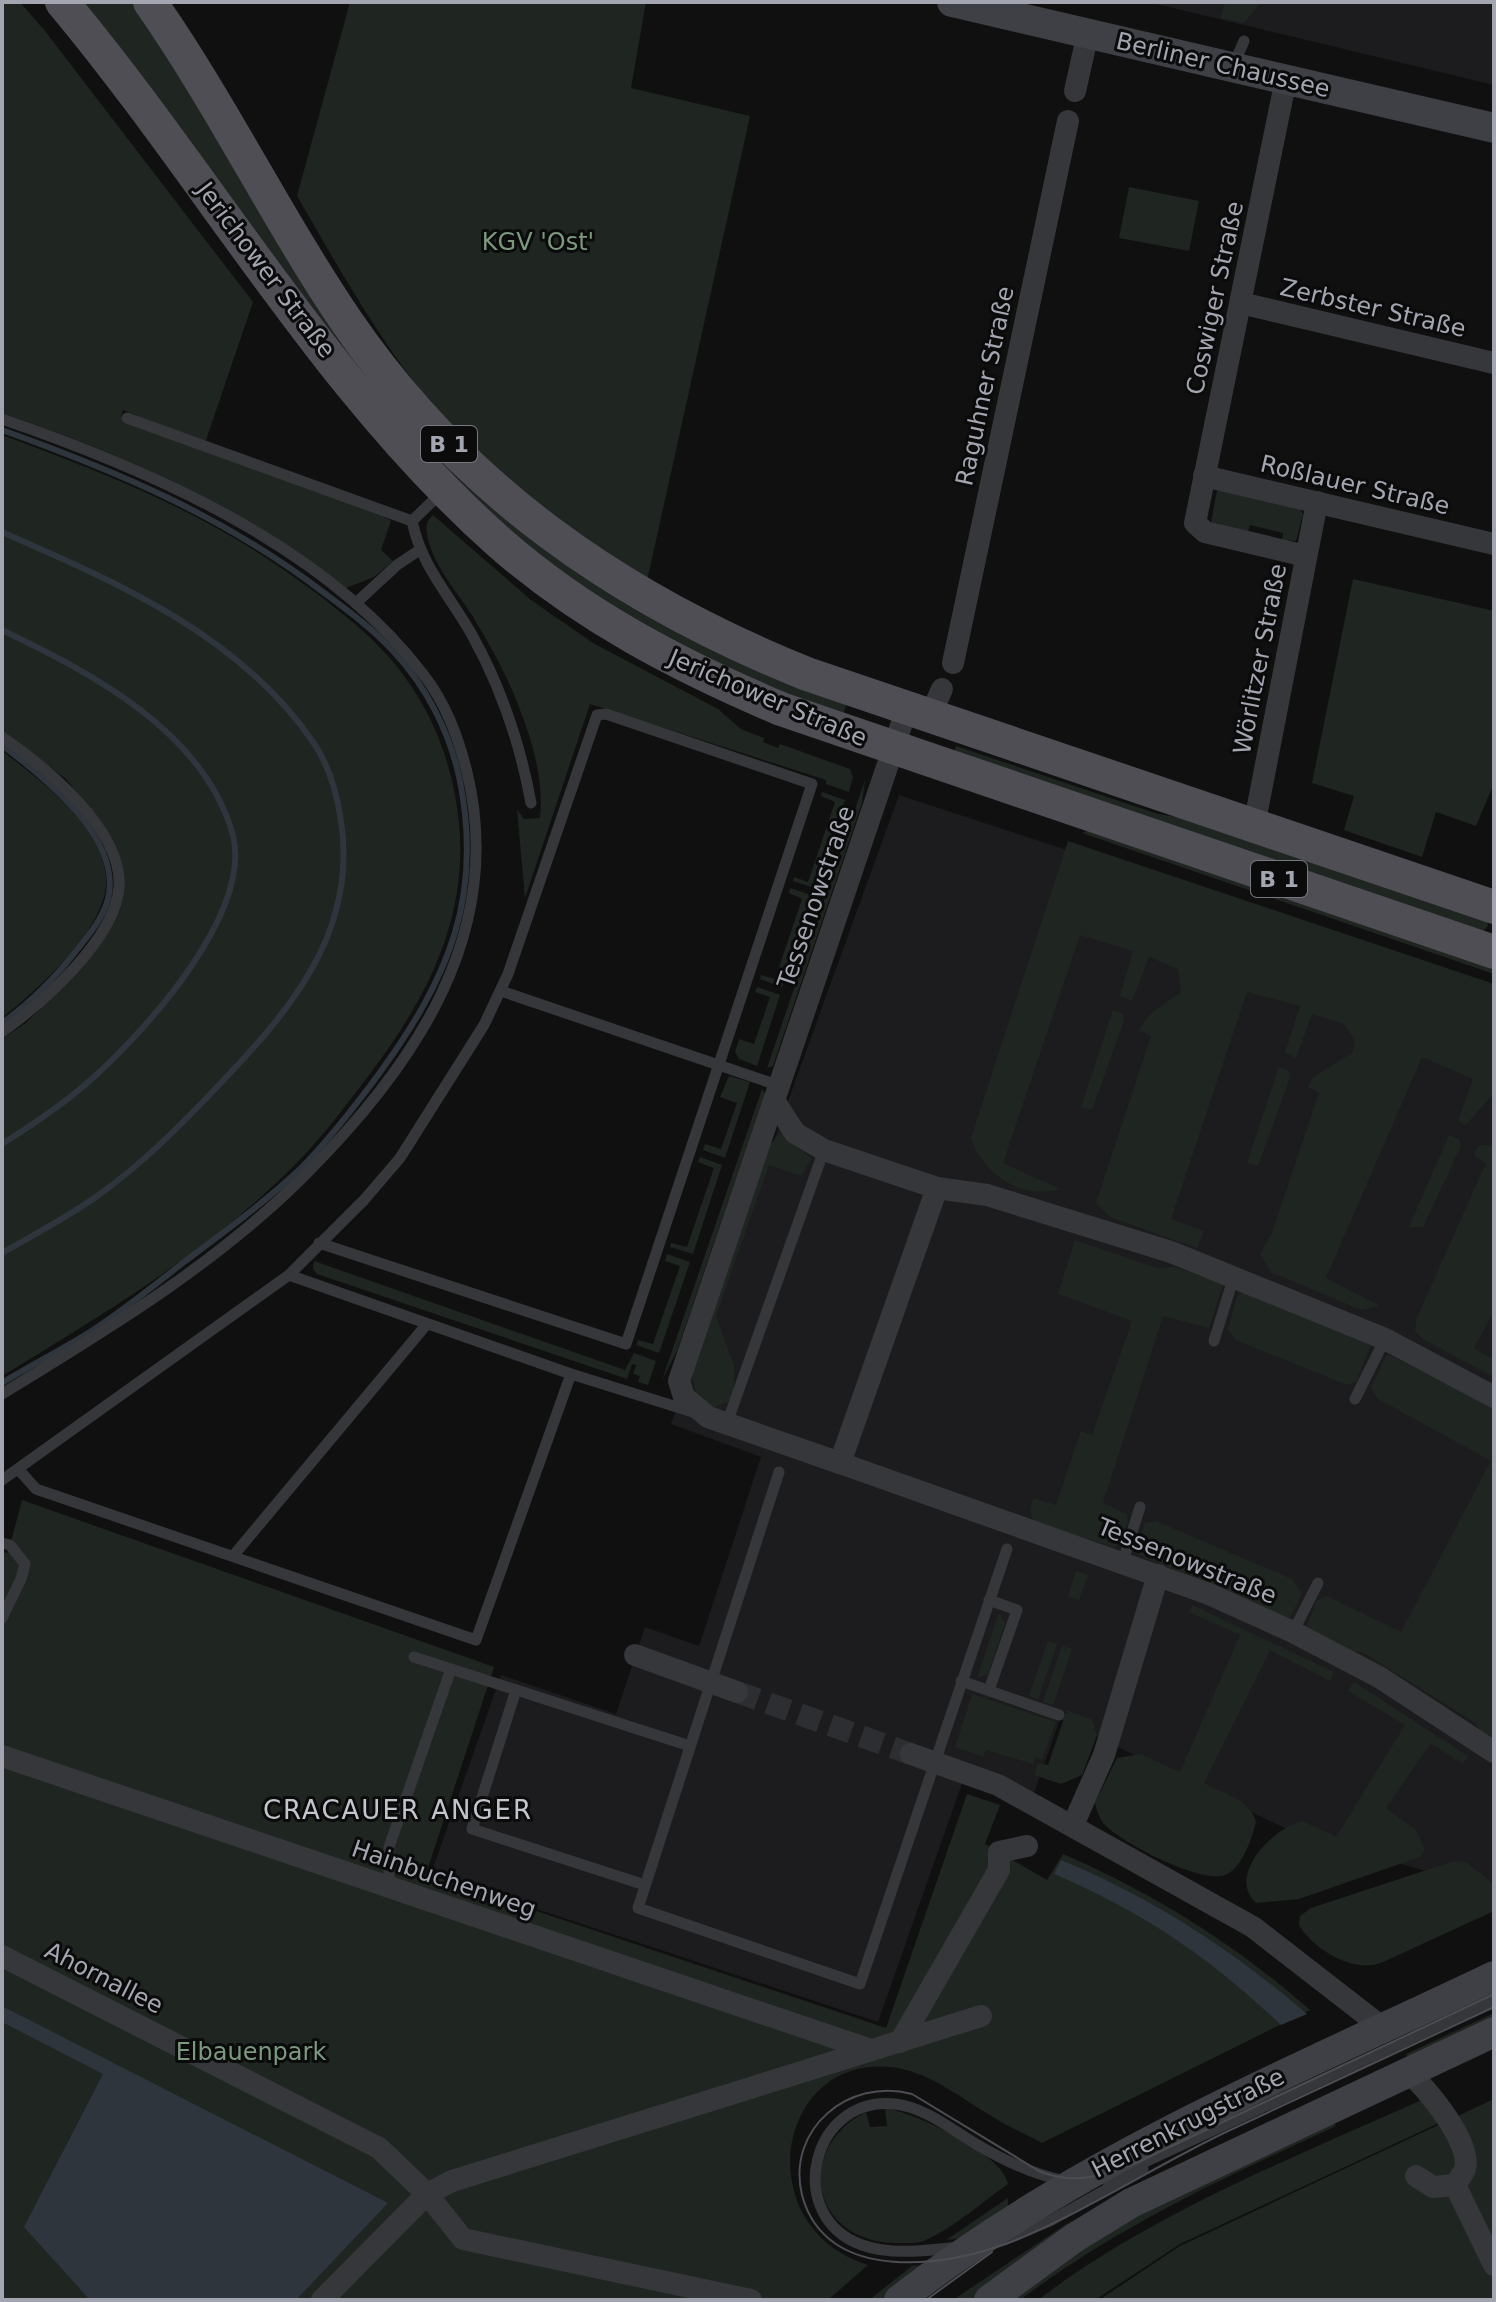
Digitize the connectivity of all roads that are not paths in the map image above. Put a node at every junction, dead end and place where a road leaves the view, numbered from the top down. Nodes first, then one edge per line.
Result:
1 (62, 2) edge
2 (150, 2) edge
3 (965, 3) edge
4 (1088, 33) junction
5 (1286, 79) junction
6 (1075, 91) dead end
7 (1068, 121) dead end
8 (1494, 128) edge
9 (1241, 303) junction
10 (1494, 363) edge
11 (127, 418) dead end
12 (2, 419) edge
13 (1204, 476) junction
14 (443, 490) junction
15 (1317, 502) junction
16 (412, 521) junction
17 (1494, 544) edge
18 (418, 551) junction
19 (1306, 556) junction
20 (356, 603) junction
21 (953, 663) dead end
22 (927, 704) junction
23 (2, 737) edge
24 (893, 749) junction
25 (531, 803) dead end
26 (1254, 826) junction
27 (1494, 907) edge
28 (1493, 948) edge
29 (501, 991) junction
30 (2, 1032) edge
31 (720, 1066) junction
32 (778, 1094) junction
33 (824, 1150) junction
34 (937, 1188) junction
35 (319, 1243) junction
36 (289, 1275) junction
37 (1234, 1276) junction
38 (427, 1324) junction
39 (1385, 1339) junction
40 (1214, 1341) dead end
41 (571, 1374) junction
42 (2, 1394) edge
43 (1494, 1397) edge
44 (1355, 1399) dead end
45 (718, 1420) junction
46 (840, 1463) junction
47 (19, 1470) junction
48 (779, 1472) dead end
49 (2, 1480) edge
50 (1140, 1507) dead end
51 (2, 1543) edge
52 (1007, 1549) dead end
53 (233, 1556) junction
54 (1123, 1561) junction
55 (1158, 1575) junction
56 (1318, 1583) dead end
57 (989, 1600) junction
58 (2, 1618) edge
59 (1293, 1632) junction
60 (635, 1655) dead end
61 (414, 1657) dead end
62 (451, 1669) junction
63 (961, 1681) junction
64 (711, 1683) junction
65 (516, 1690) junction
66 (989, 1690) junction
67 (737, 1692) tunnel mouth
68 (1059, 1715) dead end
69 (690, 1746) junction
70 (1494, 1752) edge
71 (2, 1756) edge
72 (922, 1758) junction
73 (1048, 1811) junction
74 (1073, 1825) junction
75 (645, 1885) junction
76 (389, 1888) junction
77 (2, 1956) edge
78 (1494, 1976) edge
79 (1494, 2000) edge
80 (981, 2016) dead end
81 (1383, 2028) junction
82 (1494, 2032) edge
83 (900, 2042) junction
84 (871, 2050) junction
85 (1408, 2072) junction
86 (1161, 2157) junction
87 (1143, 2169) junction
88 (1416, 2176) dead end
89 (1071, 2182) junction
90 (1455, 2185) junction
91 (427, 2194) junction
92 (1093, 2226) junction
93 (969, 2247) junction
94 (1494, 2265) edge
95 (322, 2300) edge
96 (751, 2300) edge
97 (899, 2300) edge
98 (989, 2300) edge

1 - 14 main road, Jerichower Straße / B 1
2 - 22 main road, Jerichower Straße / B 1
3 - 4 street, Berliner Chaussee
4 - 5 street, Berliner Chaussee
4 - 6 street
5 - 8 street, Berliner Chaussee
5 - 9 street, Coswiger Straße
7 - 21 street, Raguhner Straße
9 - 10 street, Zerbster Straße
9 - 13 street, Coswiger Straße
11 - 16 lane
12 - 20 lane
13 - 15 street, Roßlauer Straße
13 - 19 street, Coswiger Straße
14 - 16 lane
14 - 24 main road, Jerichower Straße / B 1
15 - 17 street, Roßlauer Straße
15 - 19 street, Wörlitzer Straße
16 - 18 lane
18 - 20 lane
18 - 25 lane
19 - 26 street, Wörlitzer Straße
20 - 42 lane
22 - 24 street, Tessenowstraße
22 - 26 main road, Jerichower Straße / B 1
23 - 30 lane
24 - 28 main road, Jerichower Straße / B 1
24 - 32 street, Tessenowstraße
26 - 27 main road, Jerichower Straße / B 1
29 - 31 lane
29 - 31 lane
29 - 35 lane
31 - 32 lane
31 - 35 lane
32 - 33 street
32 - 45 street, Tessenowstraße
33 - 34 street
33 - 45 lane
34 - 37 street
34 - 46 street
35 - 36 lane
36 - 38 lane
36 - 47 lane
37 - 39 street
37 - 40 lane
38 - 41 lane
38 - 53 lane
39 - 43 street
39 - 44 lane
41 - 45 lane
41 - 53 lane
45 - 46 street, Tessenowstraße
46 - 54 street, Tessenowstraße
47 - 49 lane
47 - 53 lane
48 - 64 lane
50 - 54 lane
51 - 58 lane
52 - 57 lane
54 - 55 street, Tessenowstraße
55 - 59 street, Tessenowstraße
55 - 74 street
56 - 59 lane
57 - 63 lane
57 - 66 lane
59 - 70 street, Tessenowstraße
60 - 64 street
61 - 62 lane
62 - 65 lane
62 - 76 lane
63 - 66 lane
63 - 72 lane
64 - 67 street
64 - 69 lane
65 - 69 lane
65 - 75 lane
66 - 68 lane
69 - 75 lane
71 - 76 street, Hainbuchenweg
72 - 73 street
72 - 75 lane
73 - 74 street
73 - 83 street
74 - 81 street
76 - 84 street, Hainbuchenweg
77 - 91 street, Ahornallee
78 - 81 street, Herrenkrugstraße
79 - 86 lane
80 - 83 street
81 - 89 street, Herrenkrugstraße
82 - 85 street, Herrenkrugstraße
83 - 84 street
84 - 91 street
85 - 90 street
85 - 92 street, Herrenkrugstraße
86 - 87 lane
86 - 89 lane
87 - 92 lane
87 - 93 lane
88 - 90 street
89 - 93 street, Herrenkrugstraße
89 - 93 lane
90 - 94 street
91 - 95 street
91 - 96 street, Ahornallee
92 - 98 street, Herrenkrugstraße
93 - 97 street, Herrenkrugstraße

